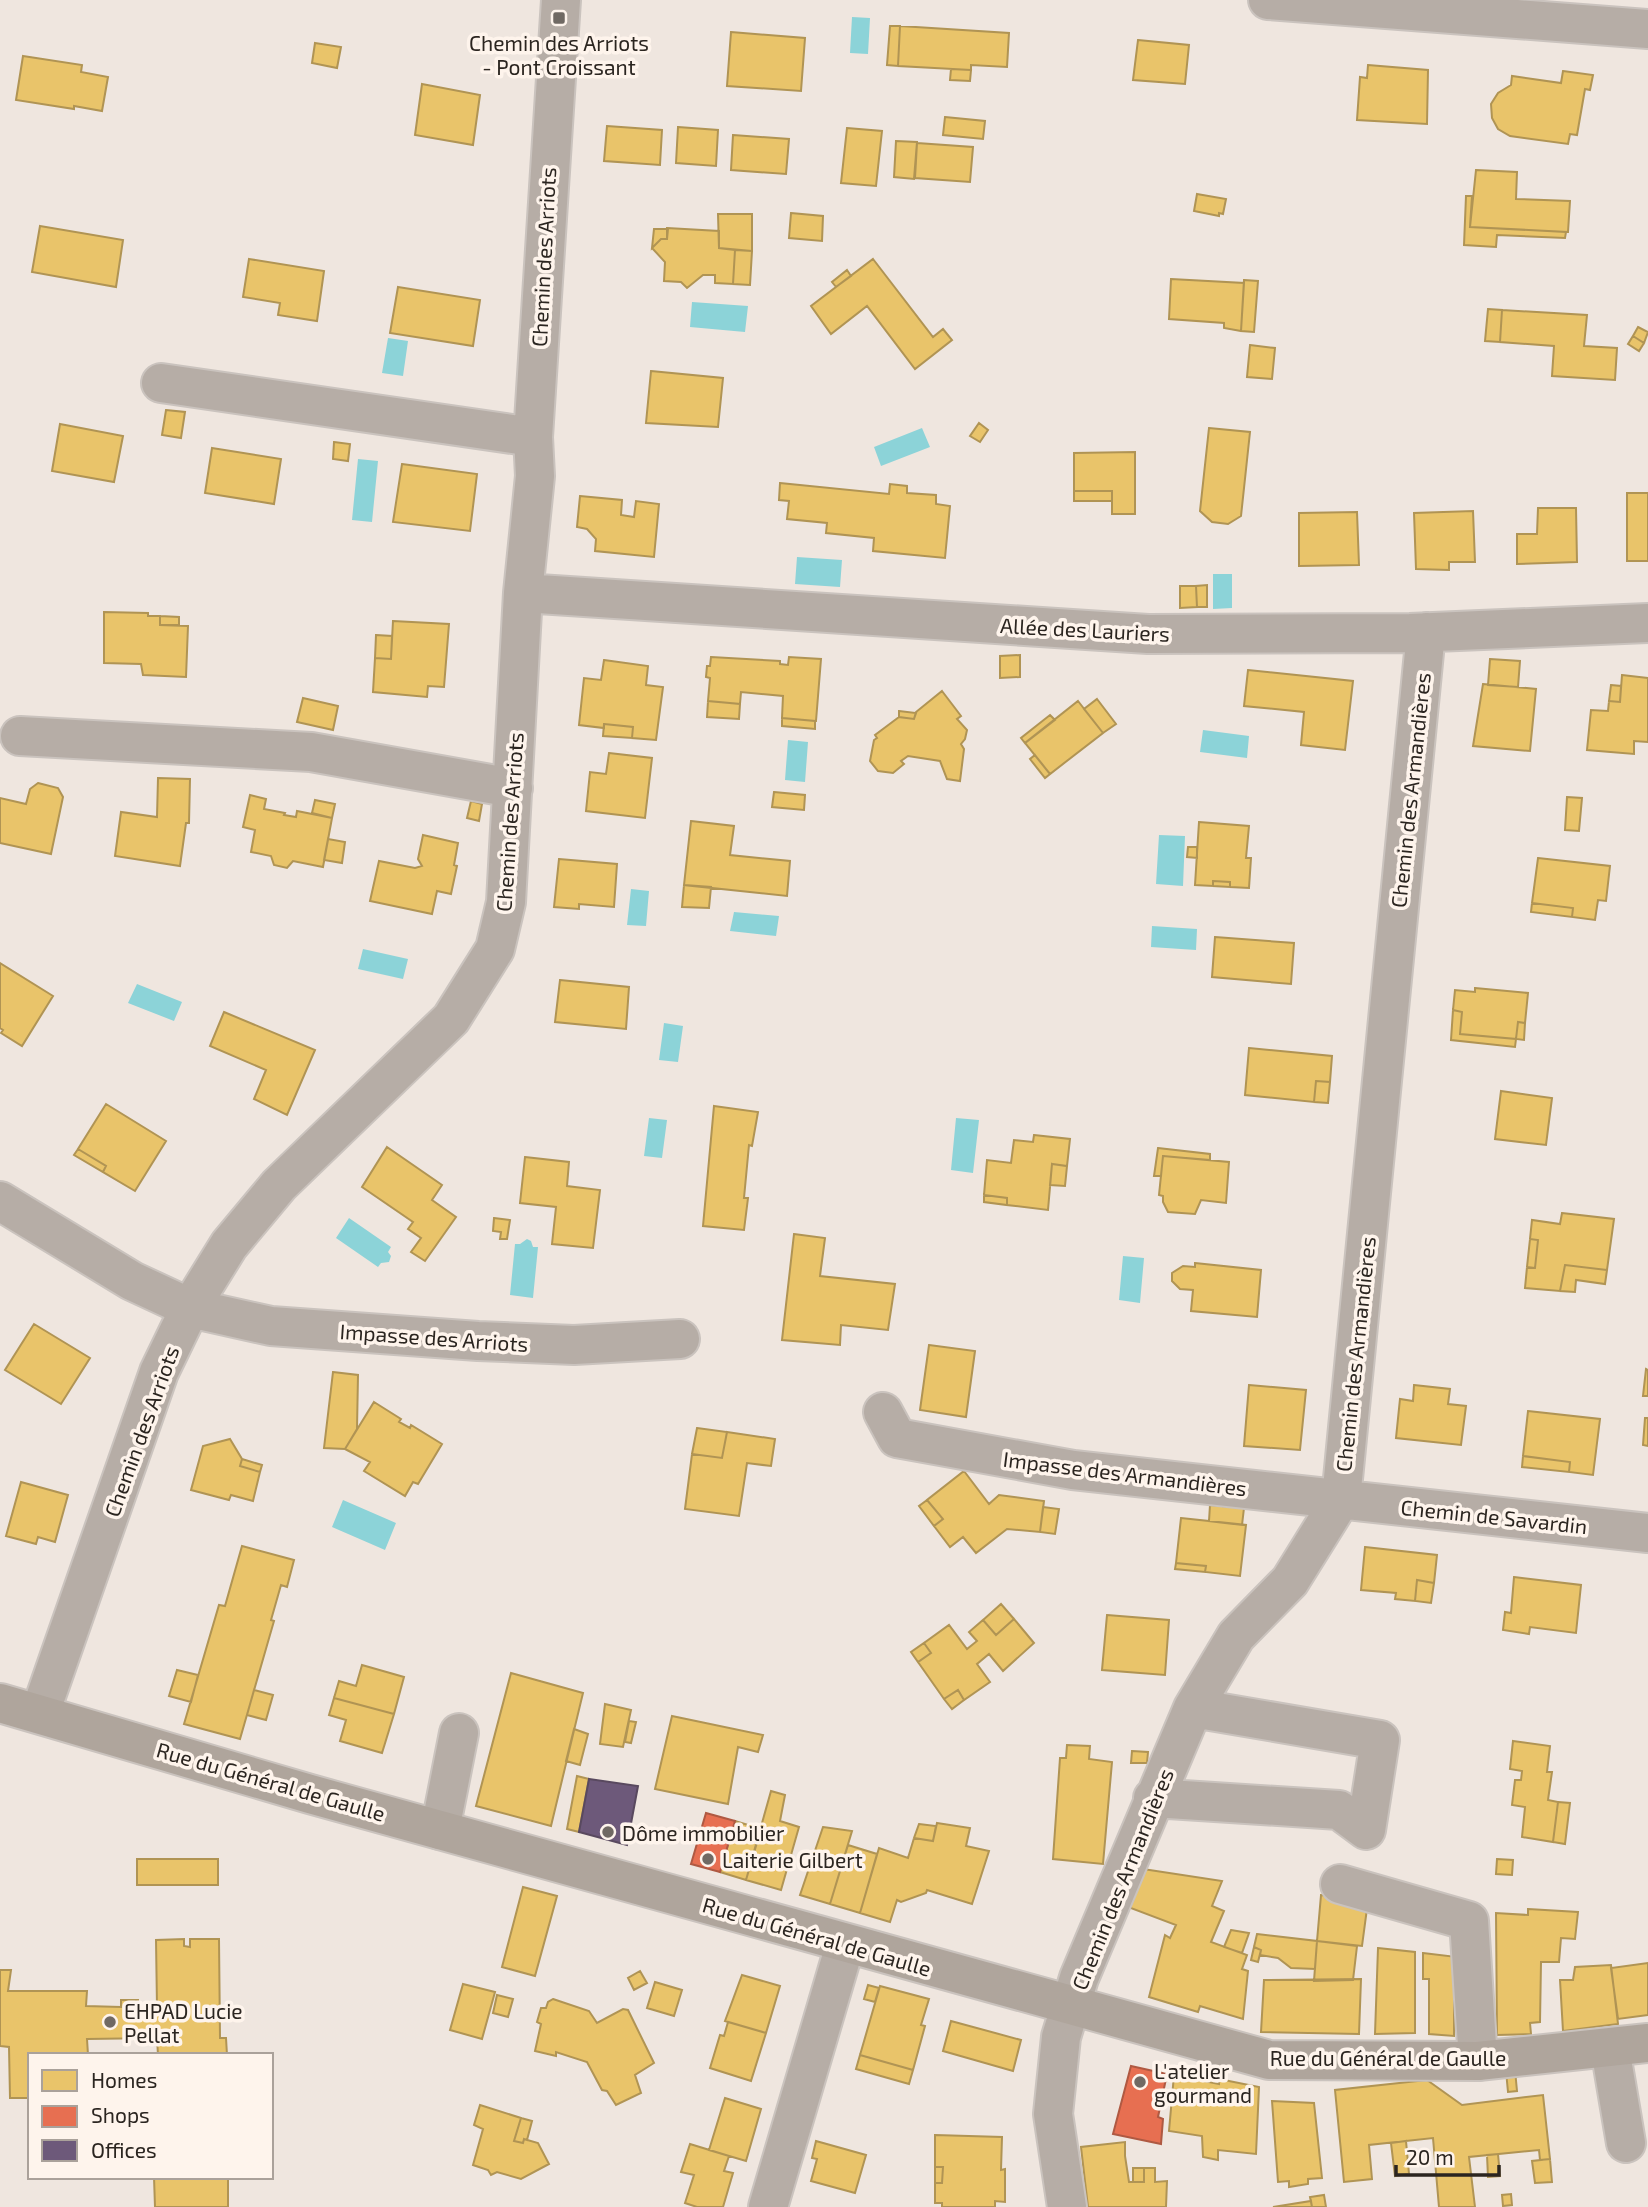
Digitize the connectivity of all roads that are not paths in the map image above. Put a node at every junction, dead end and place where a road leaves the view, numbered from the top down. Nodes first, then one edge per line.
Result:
1 (561, 0) edge
2 (1268, 0) edge
3 (1497, 8) edge
4 (1648, 29) edge
5 (162, 383) dead end
6 (533, 437) junction
7 (523, 593) junction
8 (1648, 623) edge
9 (1426, 632) junction
10 (20, 736) dead end
11 (513, 788) junction
12 (0, 1201) edge
13 (190, 1308) junction
14 (680, 1339) dead end
15 (883, 1412) dead end
16 (1341, 1499) junction
17 (1648, 1533) edge
18 (0, 1703) edge
19 (1193, 1708) junction
20 (40, 1713) junction
21 (459, 1733) dead end
22 (1153, 1798) junction
23 (440, 1830) junction
24 (1340, 1885) dead end
25 (845, 1945) junction
26 (1070, 2006) junction
27 (1648, 2043) edge
28 (1610, 2048) junction
29 (1478, 2061) junction
30 (1626, 2143) dead end
31 (768, 2207) edge
32 (1067, 2207) edge

1 - 6 street, Chemin des Arriots
2 - 3 street
3 - 4 street
5 - 6 street
6 - 7 street, Chemin des Arriots
7 - 9 street, Allée des Lauriers
7 - 11 street, Chemin des Arriots
8 - 9 street, Allée des Lauriers
9 - 16 street, Chemin des Armandières
10 - 11 street
11 - 13 street, Chemin des Arriots
12 - 13 street, Impasse des Arriots
13 - 14 street, Impasse des Arriots
13 - 20 street, Chemin des Arriots
15 - 16 street, Impasse des Armandières
16 - 17 street, Chemin de Savardin
16 - 19 street, Chemin des Armandières
18 - 20 main road, Rue du Général de Gaulle
19 - 22 street, Chemin des Armandières
19 - 22 street
20 - 23 main road, Rue du Général de Gaulle
21 - 23 street
22 - 26 street, Chemin des Armandières
23 - 25 main road, Rue du Général de Gaulle
24 - 29 street
25 - 26 main road, Rue du Général de Gaulle
25 - 31 street
26 - 29 main road, Rue du Général de Gaulle
26 - 32 street, Chemin des Armandières
27 - 28 main road, Rue du Général de Gaulle
28 - 29 main road, Rue du Général de Gaulle
28 - 30 street

